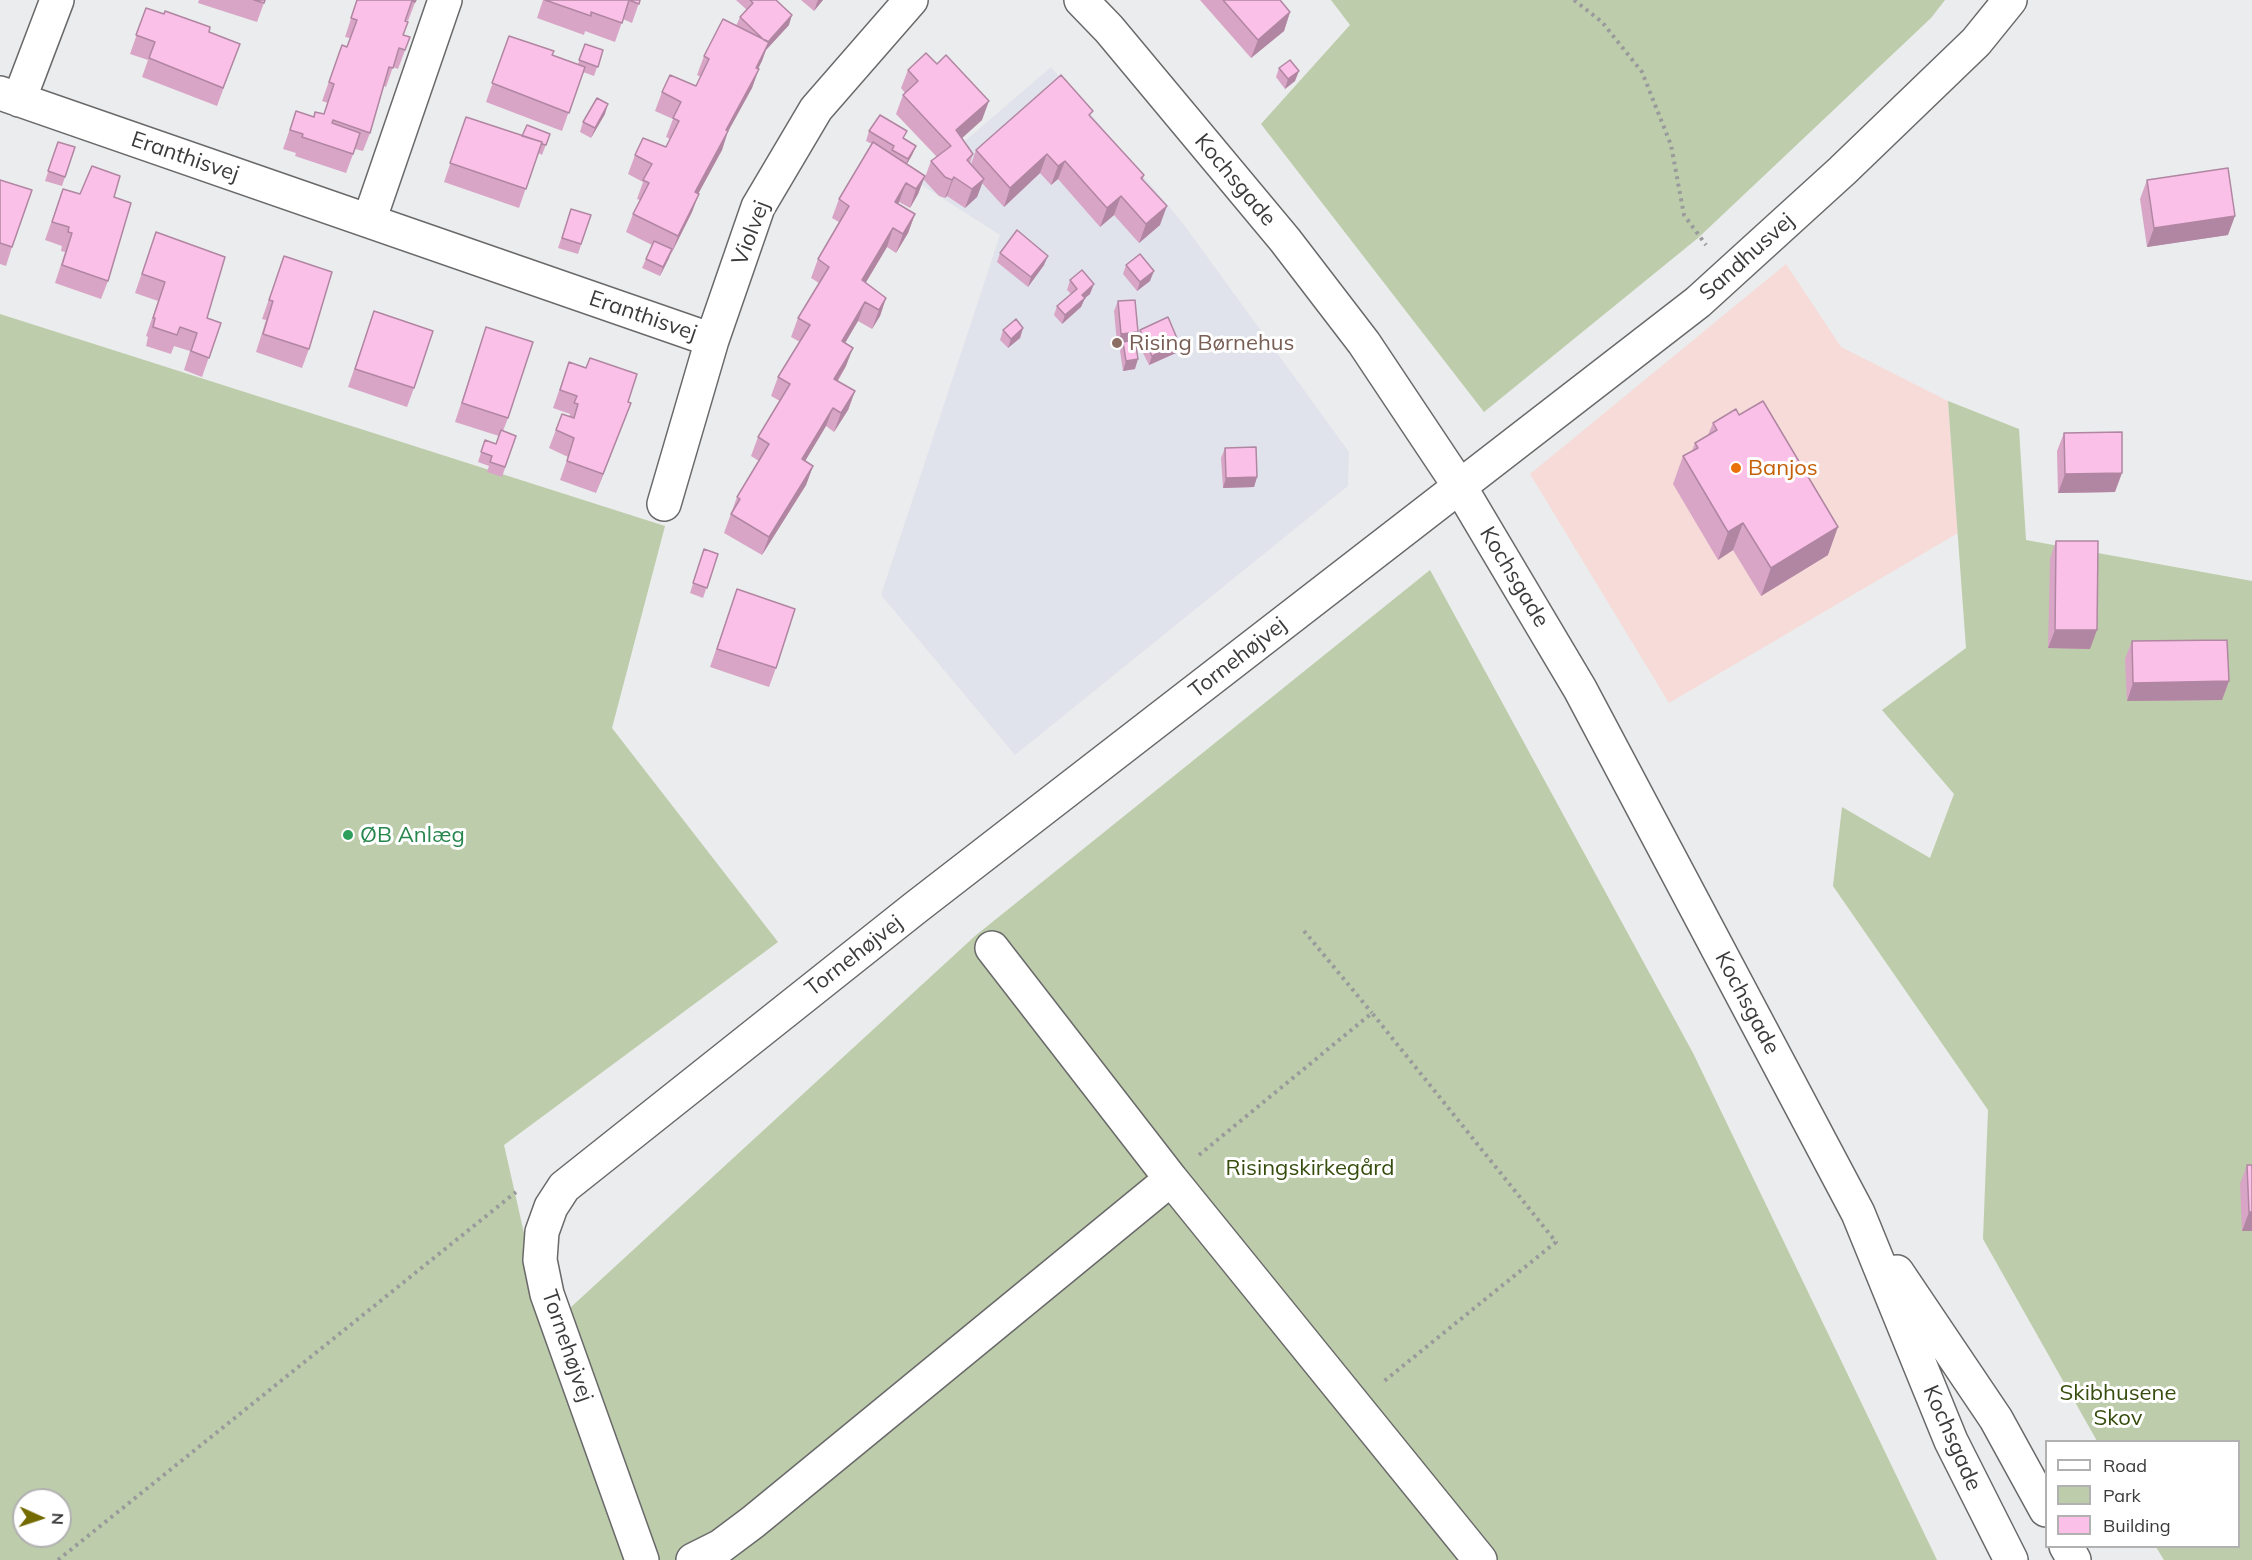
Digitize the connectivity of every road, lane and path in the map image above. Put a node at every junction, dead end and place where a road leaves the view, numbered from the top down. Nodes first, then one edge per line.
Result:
1 (57, 0) edge
2 (445, 0) edge
3 (911, 0) edge
4 (1081, 0) edge
5 (1574, 0) edge
6 (2010, 0) edge
7 (10, 97) edge
8 (369, 221) junction
9 (1727, 275) junction
10 (712, 340) junction
11 (1460, 487) junction
12 (664, 504) dead end
13 (1304, 931) dead end
14 (992, 948) dead end
15 (1372, 1013) junction
16 (1171, 1179) junction
17 (560, 1193) junction
18 (1858, 1213) junction
19 (1354, 1405) junction
20 (2045, 1508) edge
21 (58, 1560) edge
22 (642, 1560) edge
23 (693, 1560) edge
24 (1480, 1560) edge
25 (2011, 1560) edge

1 - 7 street
2 - 8 street
3 - 10 street, Violvej
4 - 11 street, Kochsgade
5 - 9 path
6 - 9 street, Sandhusvej
7 - 8 street, Eranthisvej
8 - 10 street, Eranthisvej
9 - 11 street, Sandhusvej
10 - 12 street, Violvej
11 - 17 street, Tornehøjvej
11 - 18 street, Kochsgade
13 - 15 path
14 - 16 street
15 - 16 path
15 - 19 path
16 - 19 street
16 - 23 street
17 - 21 path
17 - 22 street, Tornehøjvej
18 - 20 street, Kochsgade
18 - 25 street, Kochsgade
19 - 24 street

